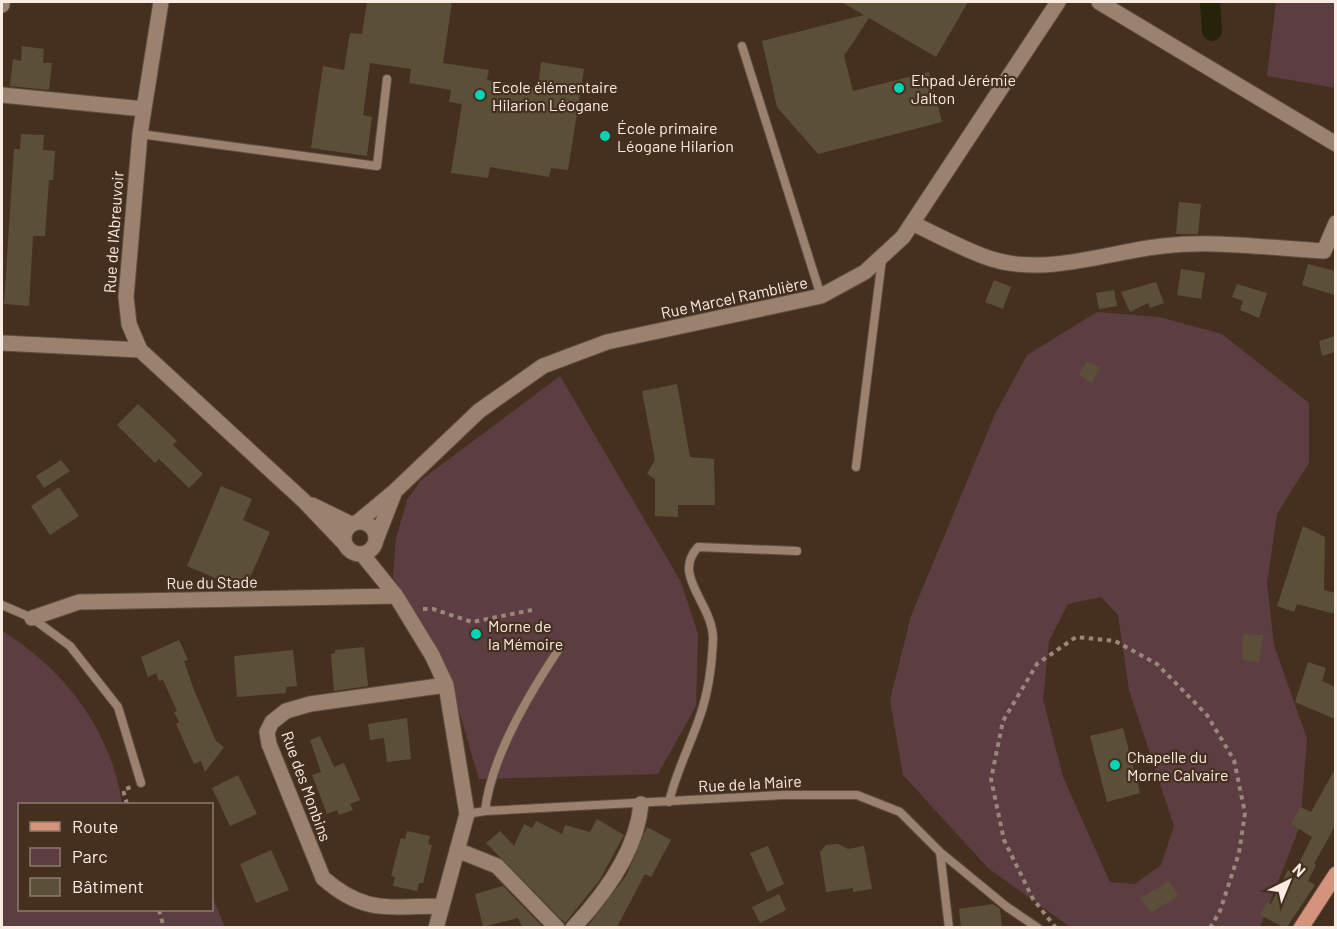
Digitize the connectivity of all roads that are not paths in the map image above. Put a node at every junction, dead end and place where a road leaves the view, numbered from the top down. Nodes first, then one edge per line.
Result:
1 (161, 2) edge
2 (1058, 2) edge
3 (1099, 2) edge
4 (742, 46) dead end
5 (387, 79) dead end
6 (2, 95) edge
7 (144, 109) junction
8 (140, 134) junction
9 (1335, 144) edge
10 (912, 223) junction
11 (1335, 223) edge
12 (882, 256) junction
13 (821, 297) junction
14 (2, 343) edge
15 (140, 350) junction
16 (855, 466) dead end
17 (395, 491) junction
18 (304, 501) junction
19 (355, 522) junction
20 (344, 543) junction
21 (371, 547) junction
22 (797, 551) dead end
23 (396, 596) junction
24 (2, 606) edge
25 (32, 618) junction
26 (559, 649) dead end
27 (446, 685) junction
28 (141, 783) dead end
29 (669, 802) junction
30 (641, 804) junction
31 (485, 811) junction
32 (467, 814) junction
33 (457, 850) junction
34 (940, 852) junction
35 (1335, 874) edge
36 (442, 906) junction
37 (436, 927) edge
38 (557, 927) edge
39 (573, 927) edge
40 (949, 927) edge
41 (1038, 927) edge
42 (1301, 927) edge

1 - 7 street, Rue de l'Abreuvoir
2 - 10 street, Rue Marcel Ramblière
3 - 9 street
4 - 13 lane
5 - 8 lane
6 - 7 street
7 - 8 street, Rue de l'Abreuvoir
8 - 15 street, Rue de l'Abreuvoir
10 - 11 street
10 - 12 street, Rue Marcel Ramblière
12 - 13 street, Rue Marcel Ramblière
12 - 16 lane
13 - 17 street, Rue Marcel Ramblière
14 - 15 street
15 - 18 street, Rue de l'Abreuvoir
17 - 19 street, Rue Marcel Ramblière
17 - 21 street, Rue Marcel Ramblière
18 - 19 street
18 - 20 street
19 - 20 street
19 - 21 street
20 - 21 street
21 - 23 street
22 - 29 lane
23 - 25 street, Rue du Stade
23 - 27 street
24 - 25 lane
25 - 28 lane
26 - 31 lane
27 - 32 street
27 - 36 street, Rue des Monbins
29 - 30 lane, Rue de la Maire
29 - 34 lane, Rue de la Maire
30 - 31 lane, Rue de la Maire
30 - 39 street
31 - 32 lane, Rue de la Maire
32 - 33 street
33 - 36 street
33 - 38 street
34 - 40 lane
34 - 41 lane, Rue de la Maire
35 - 42 main road
36 - 37 street

